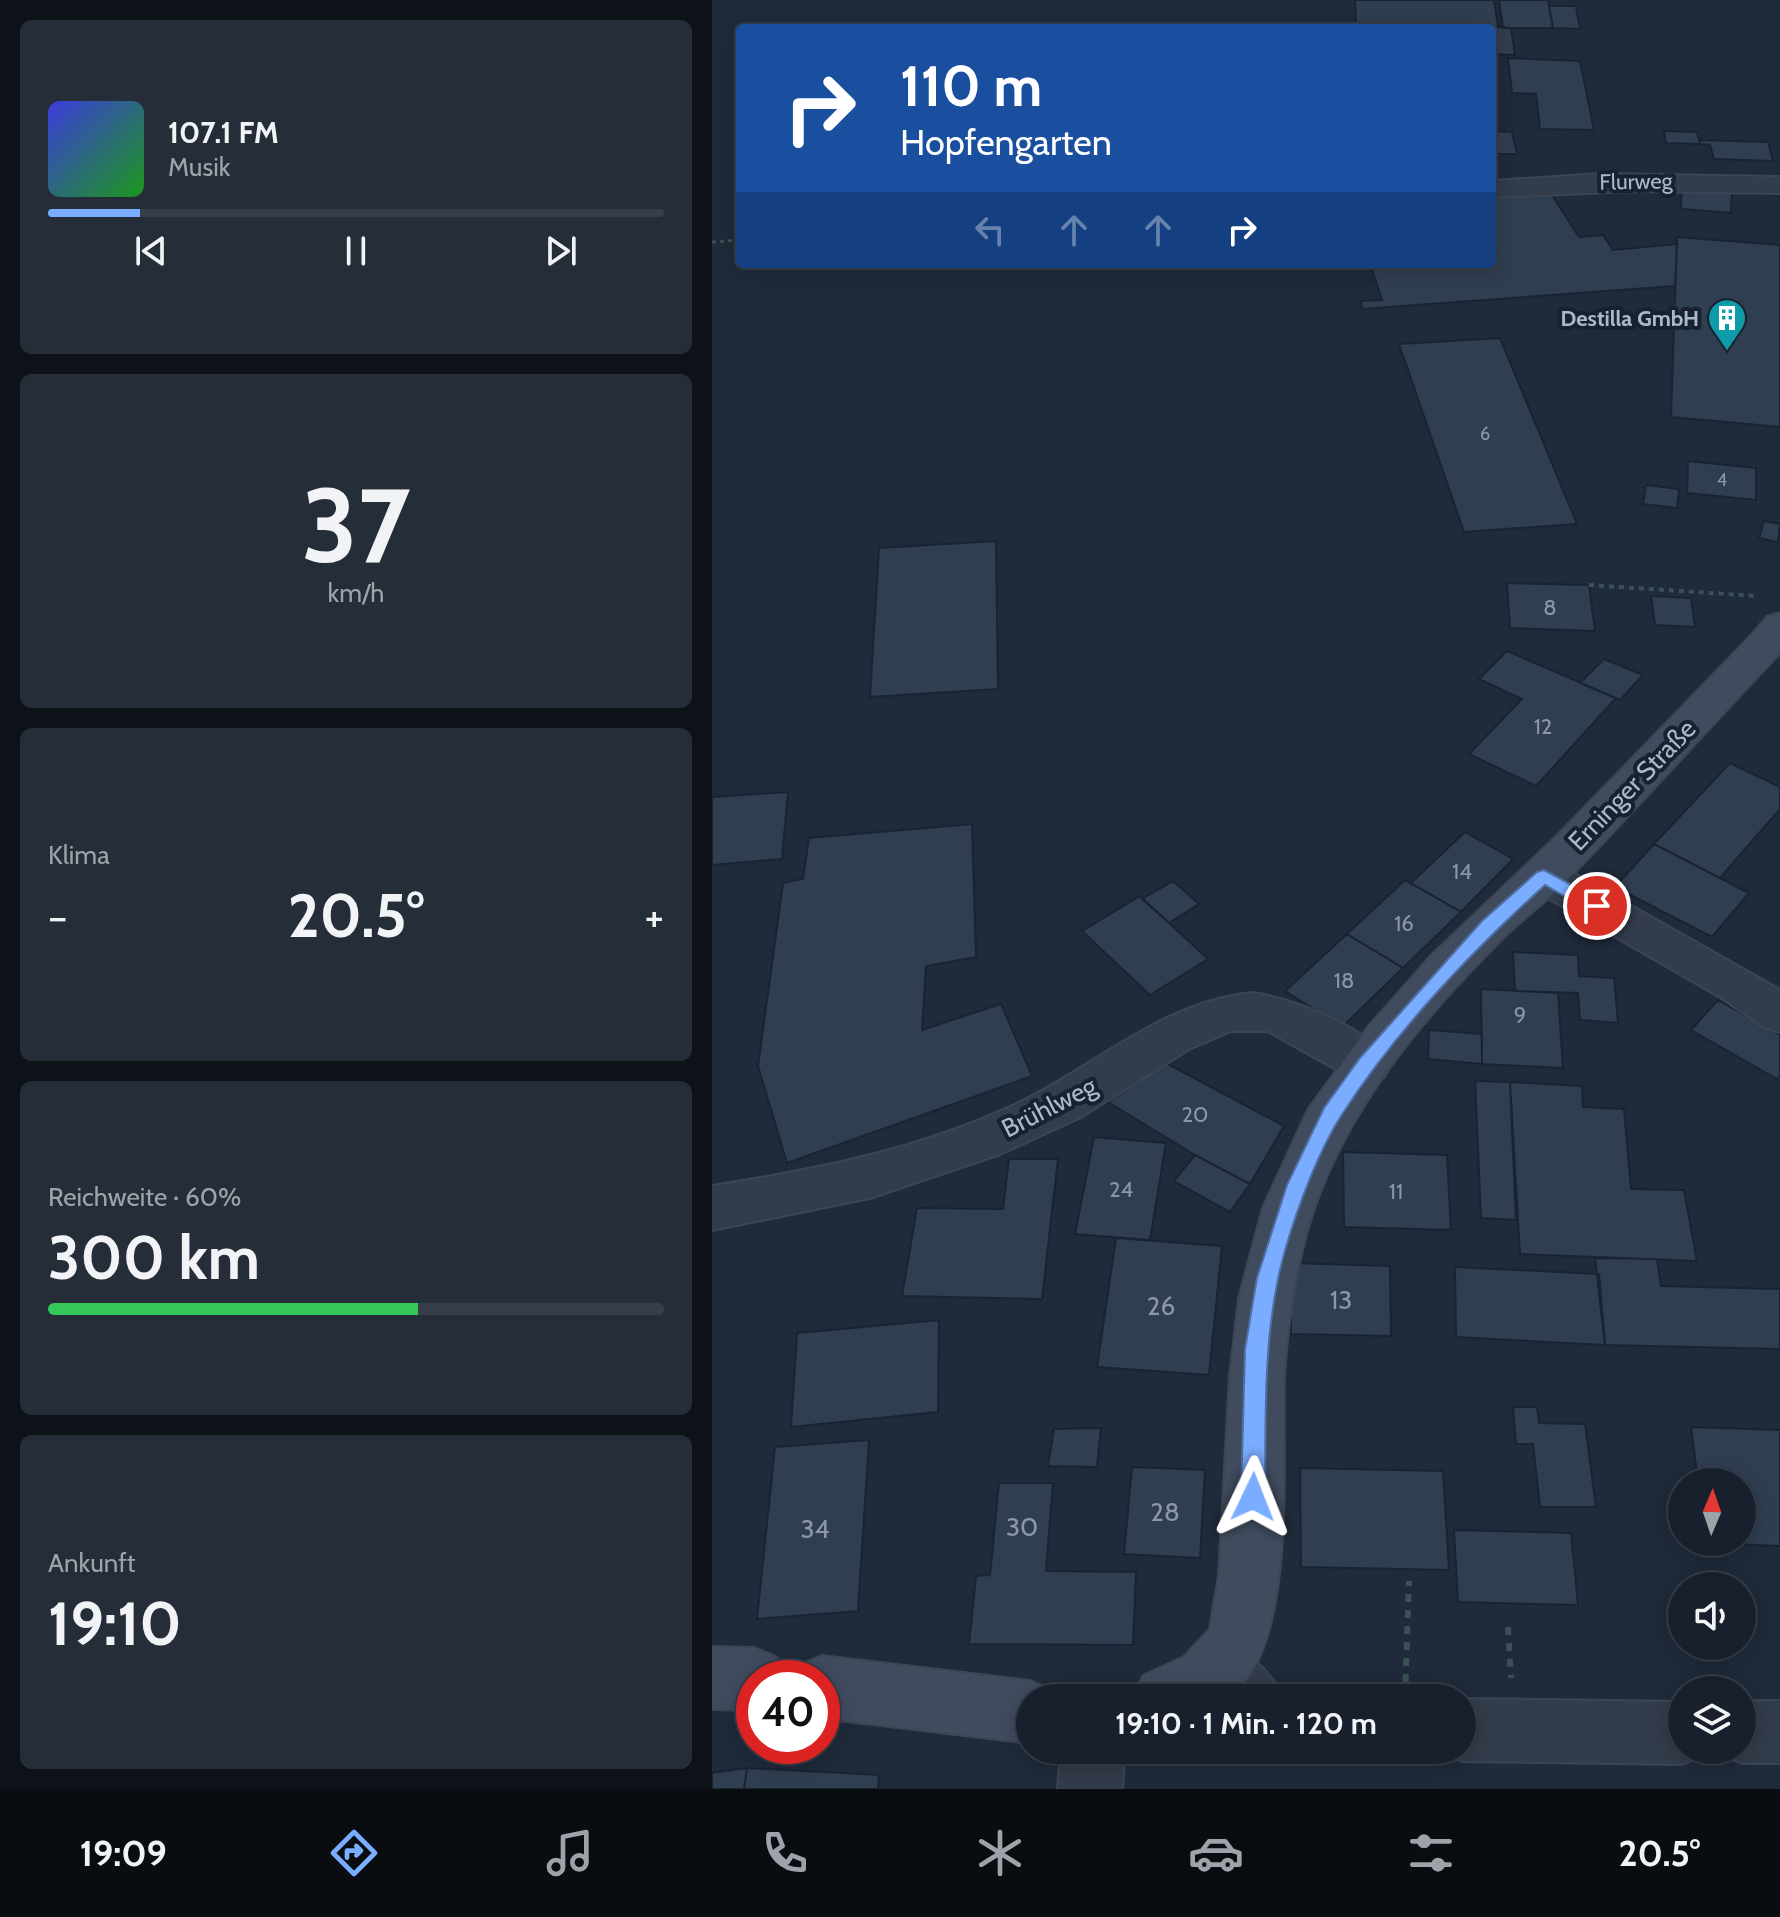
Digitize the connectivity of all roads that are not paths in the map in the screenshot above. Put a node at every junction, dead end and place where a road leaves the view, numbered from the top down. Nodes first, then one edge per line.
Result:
1 (1780, 185) edge
2 (1496, 189) edge
3 (1770, 611) edge
4 (1544, 876) junction
5 (1780, 1014) edge
6 (1367, 1064) junction
7 (712, 1208) edge
8 (712, 1678) edge
9 (736, 1679) edge
10 (1214, 1684) edge
11 (840, 1689) edge
12 (1016, 1711) edge
13 (1476, 1730) edge
14 (1756, 1732) edge
15 (1780, 1732) edge
16 (1668, 1733) edge
17 (1092, 1764) edge
18 (1090, 1789) edge

1 - 2 street, Flurweg
3 - 4 street, Erninger Straße
4 - 5 street
4 - 6 street, Erninger Straße
6 - 7 street, Brühlweg
6 - 10 street, Erninger Straße
8 - 9 street
11 - 12 street
13 - 16 street
14 - 15 street
17 - 18 street

